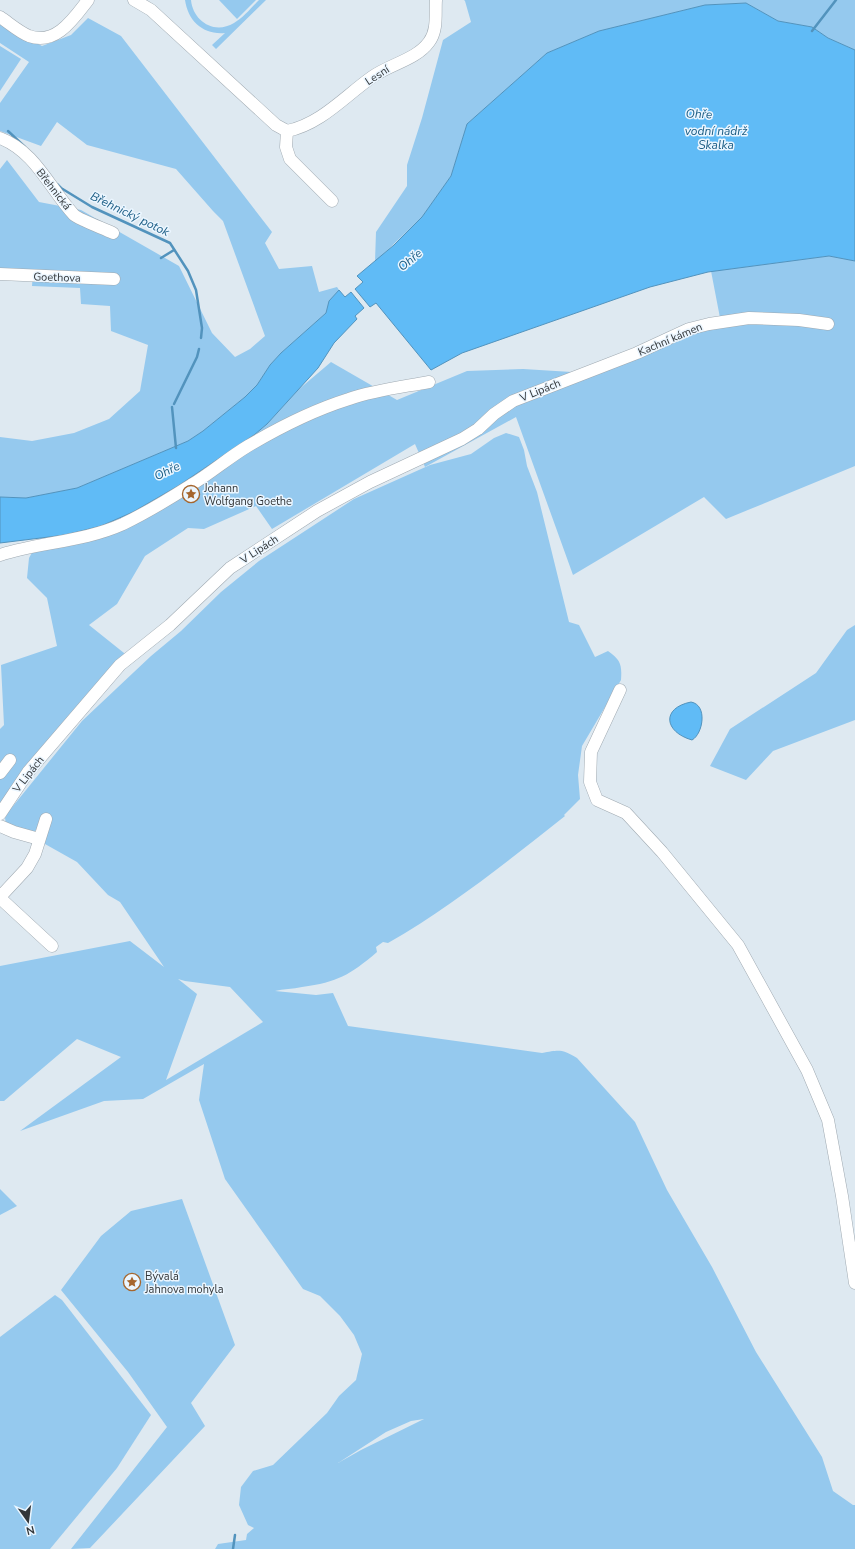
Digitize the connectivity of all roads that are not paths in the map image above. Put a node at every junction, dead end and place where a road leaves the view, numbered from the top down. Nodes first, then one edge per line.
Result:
1 (88, 0) edge
2 (134, 0) edge
3 (436, 0) edge
4 (0, 17) edge
5 (287, 131) junction
6 (0, 138) edge
7 (332, 201) dead end
8 (113, 233) dead end
9 (0, 274) edge
10 (114, 279) dead end
11 (828, 324) dead end
12 (585, 372) joint
13 (429, 382) dead end
14 (0, 555) edge
15 (620, 690) dead end
16 (10, 760) dead end
17 (0, 773) edge
18 (0, 814) edge
19 (46, 819) dead end
20 (0, 826) edge
21 (39, 839) junction
22 (0, 898) edge
23 (52, 946) dead end
24 (855, 1283) edge

1 - 4 street
2 - 5 street
3 - 5 street, Lesní
5 - 7 street
6 - 8 street, Břehnická
9 - 10 street, Goethova
11 - 12 street, Kachní kámen
12 - 18 street, V Lipách
13 - 14 street
15 - 24 street
16 - 17 street, V Lipách
19 - 21 street
20 - 21 street
21 - 22 street
22 - 23 street

